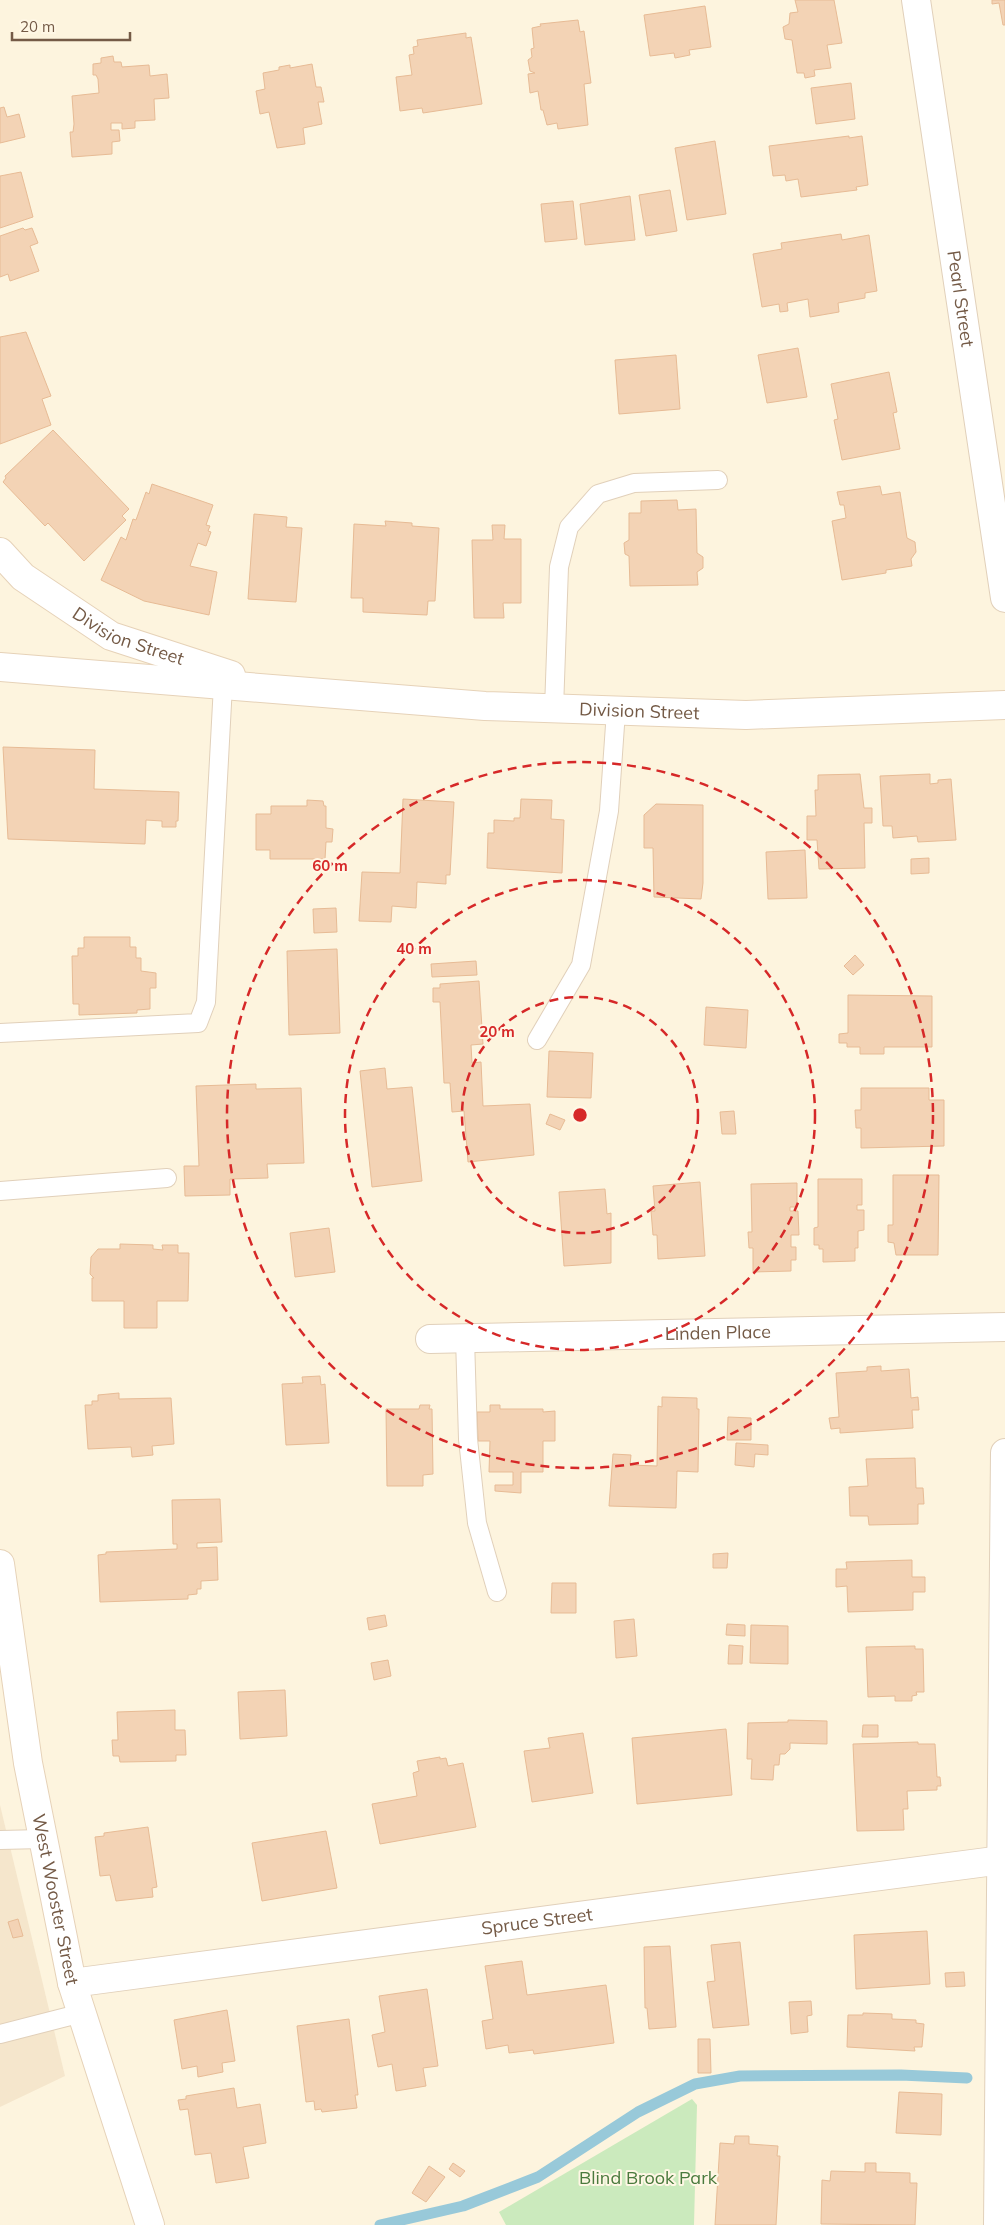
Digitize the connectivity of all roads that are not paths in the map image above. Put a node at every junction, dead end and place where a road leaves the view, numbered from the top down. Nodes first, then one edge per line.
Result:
1 (916, 0) edge
2 (718, 480) dead end
3 (0, 552) edge
4 (1005, 598) edge
5 (0, 666) edge
6 (224, 685) junction
7 (275, 689) junction
8 (1005, 704) edge
9 (554, 709) junction
10 (616, 711) junction
11 (0, 1032) edge
12 (537, 1040) dead end
13 (167, 1178) dead end
14 (0, 1191) edge
15 (1005, 1327) edge
16 (464, 1338) junction
17 (430, 1339) dead end
18 (1005, 1453) edge
19 (0, 1564) edge
20 (497, 1592) dead end
21 (43, 1839) junction
22 (0, 1840) edge
23 (1002, 1860) junction
24 (72, 1983) junction
25 (82, 2013) junction
26 (0, 2034) edge
27 (150, 2225) edge
28 (998, 2225) edge

1 - 4 street, Pearl Street
2 - 9 lane
3 - 7 street, Division Street
5 - 6 street, Division Street
6 - 7 street, Division Street
6 - 11 lane
7 - 9 street, Division Street
8 - 10 street, Division Street
9 - 10 street, Division Street
10 - 12 lane
13 - 14 lane
15 - 16 street, Linden Place
16 - 17 street, Linden Place
16 - 20 lane
18 - 23 street
19 - 21 street, West Wooster Street
21 - 22 lane
21 - 24 street, West Wooster Street
23 - 24 street, Spruce Street
23 - 28 street
24 - 25 street, West Wooster Street
25 - 26 lane
25 - 27 street, West Wooster Street

